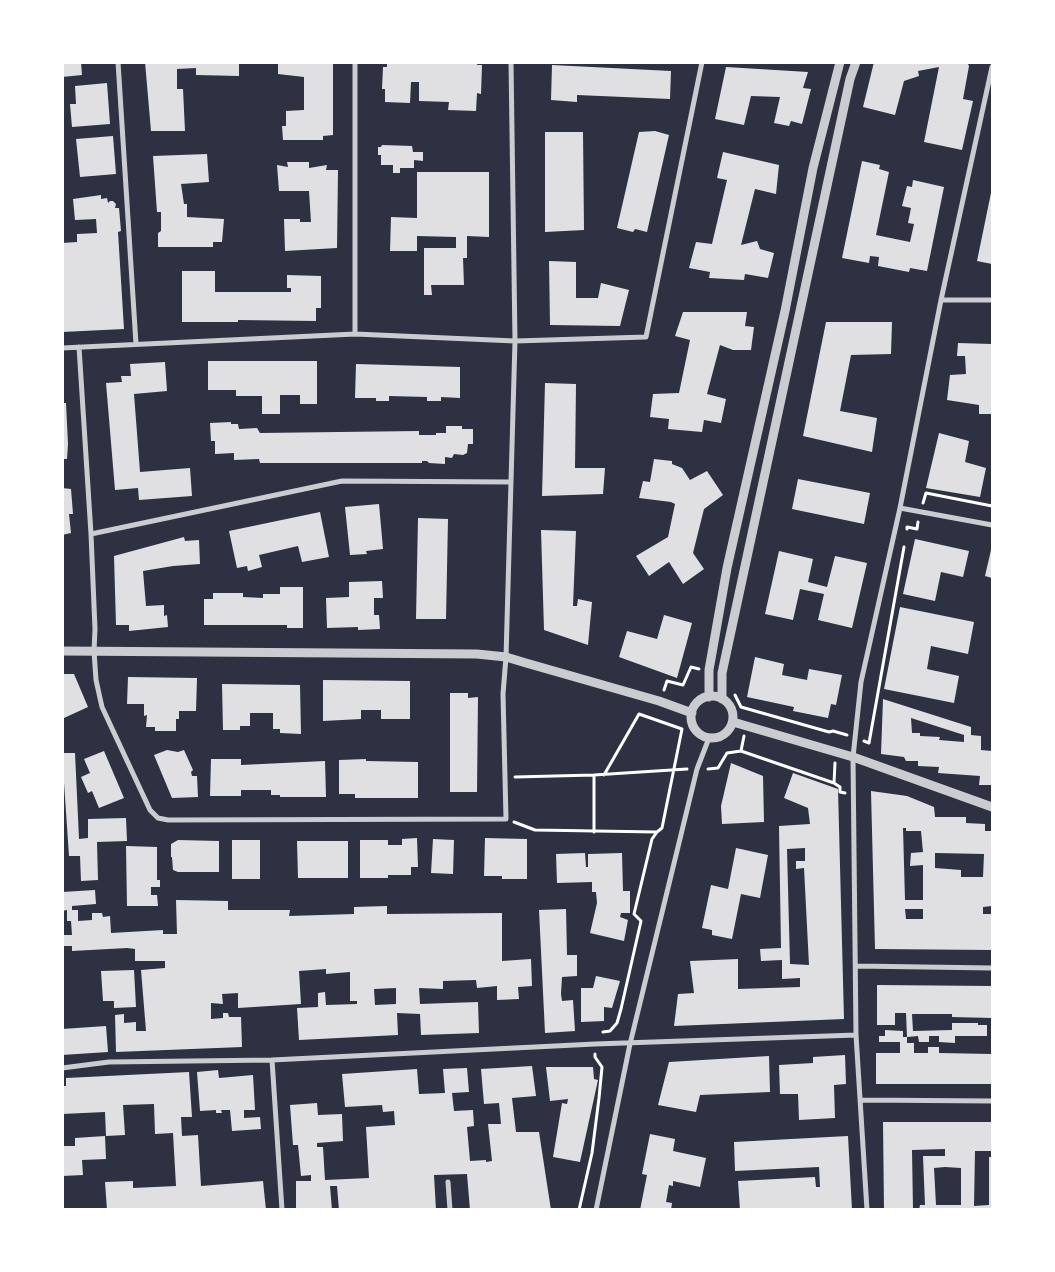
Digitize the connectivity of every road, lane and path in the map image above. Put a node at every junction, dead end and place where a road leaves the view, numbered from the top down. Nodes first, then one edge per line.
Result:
1 (118, 62) edge
2 (355, 62) edge
3 (511, 62) edge
4 (702, 62) edge
5 (840, 62) edge
6 (856, 62) edge
7 (992, 67) edge
8 (941, 300) junction
9 (992, 300) edge
10 (355, 334) junction
11 (515, 341) junction
12 (136, 344) junction
13 (79, 347) junction
14 (62, 348) edge
15 (510, 482) junction
16 (992, 506) edge
17 (900, 508) junction
18 (920, 512) junction
19 (992, 525) edge
20 (91, 534) junction
21 (906, 537) dead end
22 (904, 547) dead end
23 (62, 651) edge
24 (94, 651) junction
25 (506, 658) junction
26 (709, 697) junction
27 (722, 699) junction
28 (748, 709) dead end
29 (692, 713) junction
30 (733, 722) junction
31 (709, 738) junction
32 (855, 738) junction
33 (853, 757) junction
34 (697, 769) junction
35 (674, 770) junction
36 (594, 775) junction
37 (604, 775) junction
38 (505, 777) junction
39 (834, 783) dead end
40 (992, 806) edge
41 (506, 819) junction
42 (594, 832) junction
43 (657, 832) junction
44 (856, 966) junction
45 (992, 968) edge
46 (856, 1035) junction
47 (595, 1044) junction
48 (630, 1044) junction
49 (272, 1060) junction
50 (62, 1068) edge
51 (861, 1100) junction
52 (992, 1101) edge
53 (448, 1182) dead end
54 (282, 1210) edge
55 (450, 1210) edge
56 (580, 1210) edge
57 (596, 1210) edge
58 (867, 1210) edge

1 - 12 street
2 - 10 street
3 - 11 street
4 - 11 street
5 - 26 street
6 - 27 street
7 - 8 street
8 - 9 street
8 - 17 street
10 - 11 street
10 - 12 street
11 - 15 street
12 - 13 street
13 - 14 street
13 - 20 street
15 - 20 street
15 - 25 street
16 - 18 path
17 - 18 street
17 - 32 street
18 - 19 street
18 - 21 path
20 - 24 street
22 - 32 path
23 - 24 street
24 - 25 street
24 - 41 street
25 - 29 street
25 - 38 street
26 - 27 street
26 - 29 street
27 - 30 street
28 - 32 path
29 - 31 street
30 - 31 street
30 - 33 street
31 - 34 street
32 - 33 street
33 - 40 street
33 - 44 street
34 - 35 path
34 - 39 path
34 - 48 street
35 - 37 path
35 - 37 path
35 - 43 path
36 - 37 path
36 - 38 path
36 - 42 path
38 - 41 street
41 - 42 path
42 - 43 path
43 - 47 path
44 - 45 street
44 - 46 street
46 - 48 street
46 - 51 street
47 - 48 street
47 - 49 street
47 - 56 path
48 - 57 street
49 - 50 street
49 - 54 street
51 - 52 street
51 - 58 street
53 - 55 street

